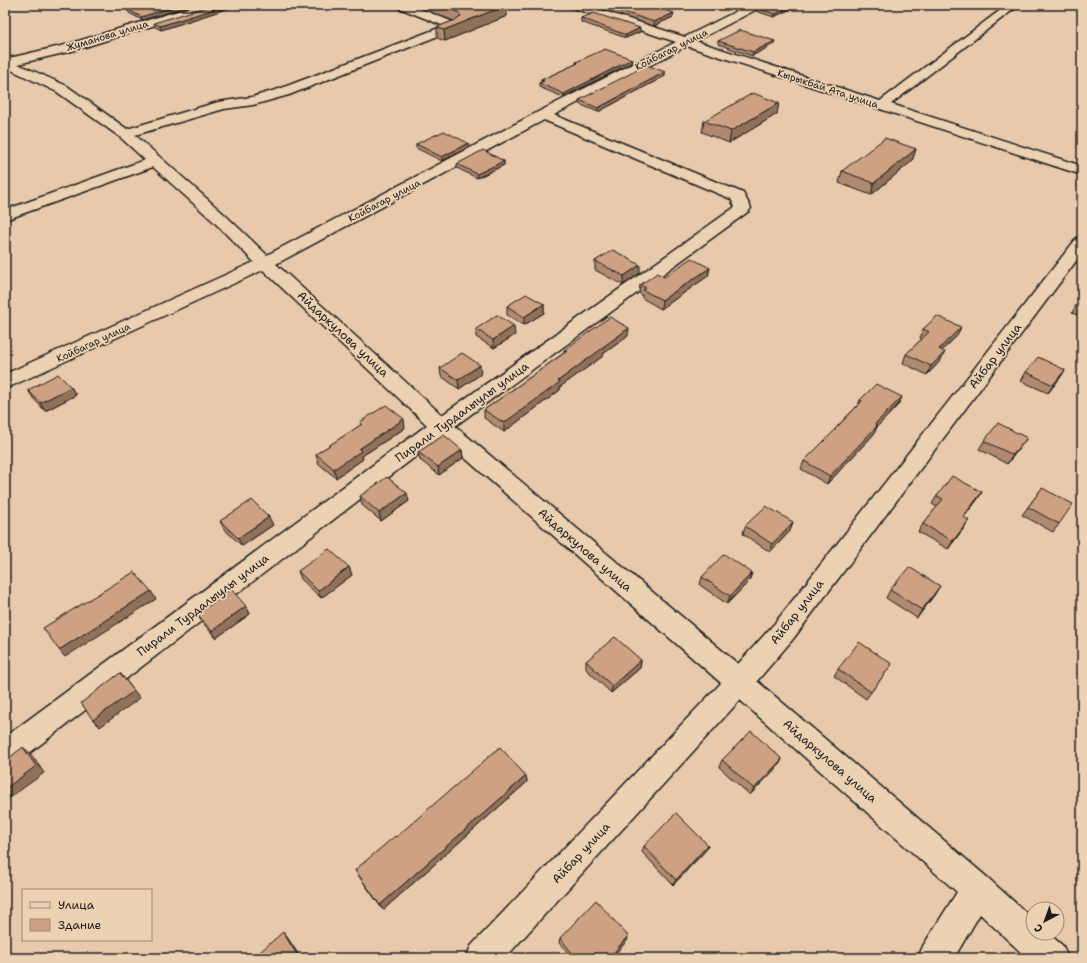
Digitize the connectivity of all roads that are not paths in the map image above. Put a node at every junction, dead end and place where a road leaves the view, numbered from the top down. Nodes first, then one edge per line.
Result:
1 (209, 5) edge
2 (401, 5) edge
3 (574, 5) edge
4 (757, 5) edge
5 (1014, 5) edge
6 (684, 42) junction
7 (6, 63) edge
8 (881, 106) junction
9 (543, 115) junction
10 (125, 134) junction
11 (155, 161) junction
12 (1082, 171) edge
13 (5, 215) edge
14 (1082, 242) edge
15 (266, 263) junction
16 (5, 382) edge
17 (441, 426) junction
18 (739, 682) junction
19 (5, 754) edge
20 (976, 889) junction
21 (483, 958) edge
22 (935, 958) edge
23 (1051, 958) edge

1 - 7 street, Жуманова улица
2 - 10 street
3 - 6 street, Кырыкбай Ата улица
4 - 6 street, Койбагар улица
5 - 8 street
6 - 8 street, Кырыкбай Ата улица
6 - 9 street, Койбагар улица
7 - 10 street, Айдаркулова улица
8 - 12 street, Кырыкбай Ата улица
9 - 15 street, Койбагар улица
9 - 17 street, Пирали Турдалыулы улица
10 - 11 street, Айдаркулова улица
11 - 13 street
11 - 15 street, Айдаркулова улица
14 - 18 street, Айбар улица
15 - 16 street, Койбагар улица
15 - 17 street, Айдаркулова улица
17 - 18 street, Айдаркулова улица
17 - 19 street, Пирали Турдалыулы улица
18 - 20 street, Айдаркулова улица
18 - 21 street, Айбар улица
20 - 22 street
20 - 23 street, Айдаркулова улица

